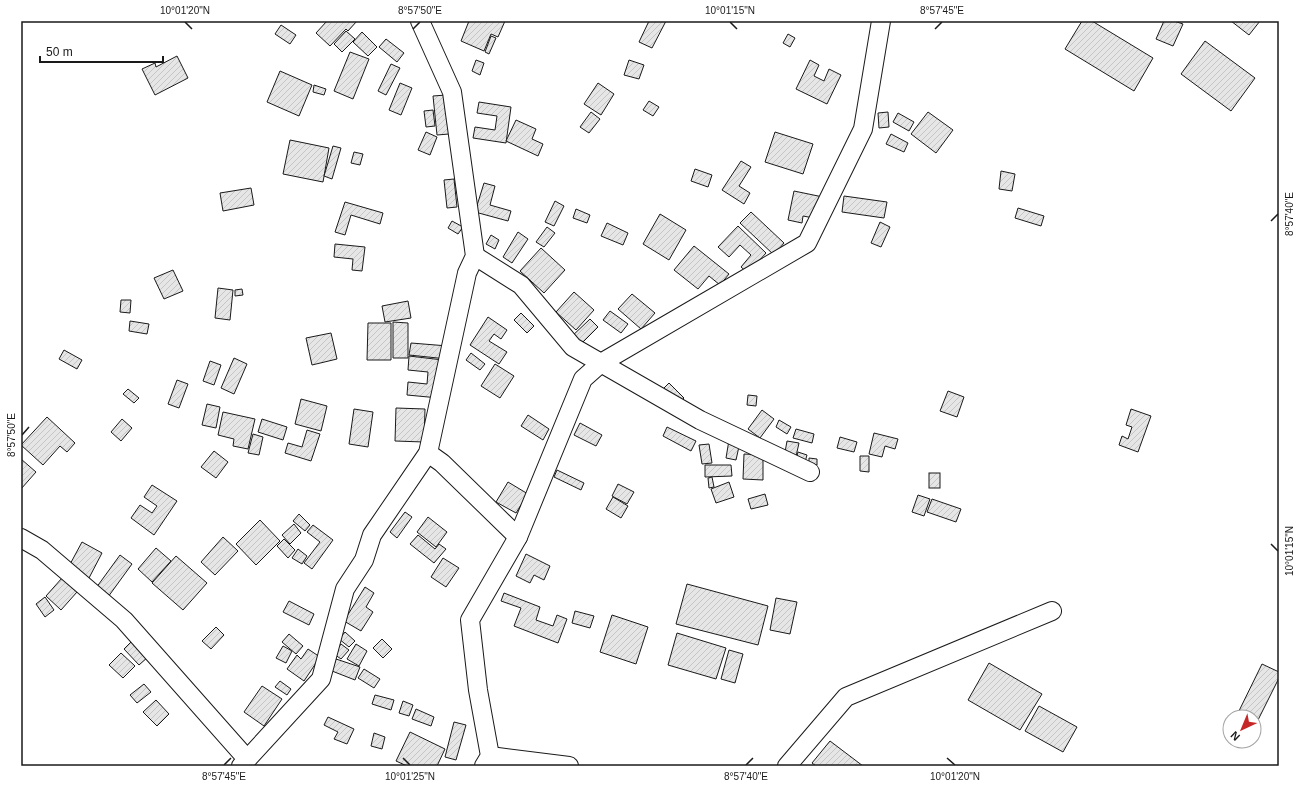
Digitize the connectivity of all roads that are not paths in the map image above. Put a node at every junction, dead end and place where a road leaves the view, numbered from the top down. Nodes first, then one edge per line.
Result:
1 (420, 21) edge
2 (881, 21) edge
3 (474, 256) junction
4 (601, 362) junction
5 (428, 453) junction
6 (810, 472) dead end
7 (518, 537) junction
8 (21, 538) edge
9 (1052, 611) dead end
10 (487, 761) edge
11 (244, 762) edge
12 (569, 766) edge
13 (787, 766) edge

1 - 3 street
2 - 4 street
3 - 4 street
3 - 5 street
4 - 6 street
4 - 7 street
5 - 7 street
5 - 11 street
7 - 10 street
8 - 11 street
9 - 13 street
10 - 12 street

